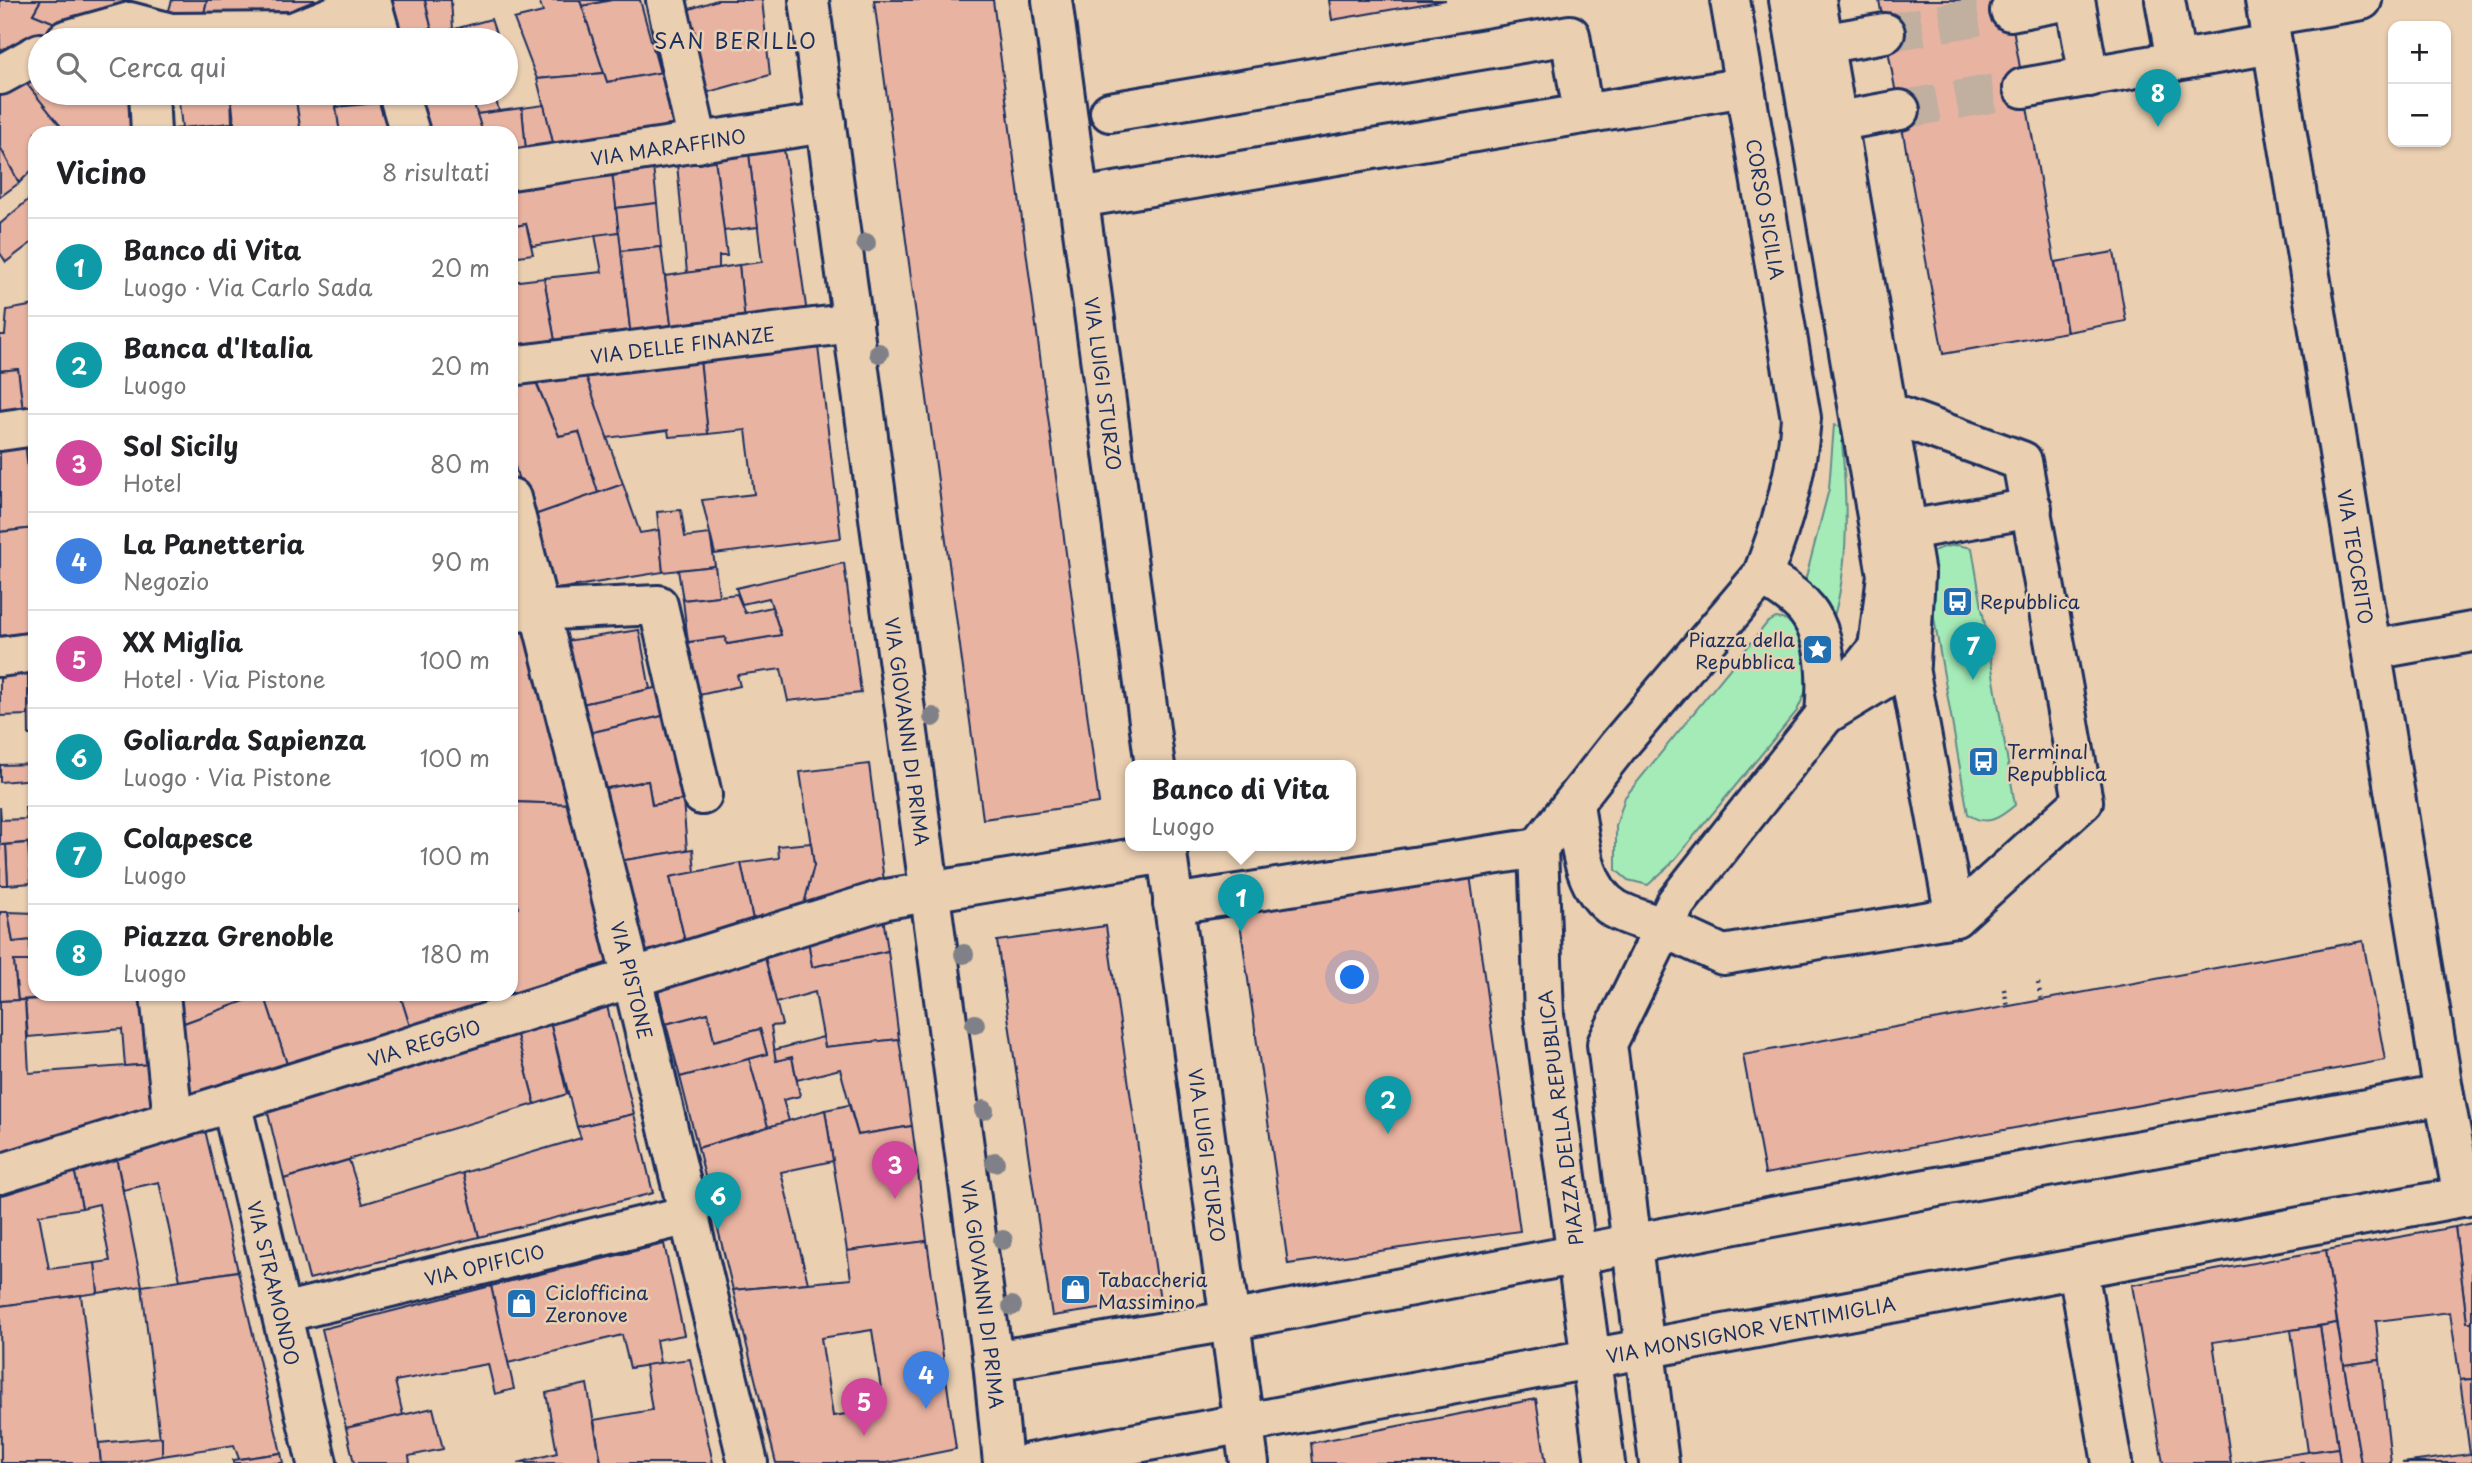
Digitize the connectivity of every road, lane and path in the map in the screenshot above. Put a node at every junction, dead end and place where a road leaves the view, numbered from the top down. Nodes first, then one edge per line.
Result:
1 (666, 0) edge
2 (809, 0) edge
3 (1052, 0) edge
4 (1730, 0) edge
5 (1789, 0) edge
6 (1816, 0) edge
7 (2070, 0) edge
8 (2075, 0) edge
9 (2165, 0) edge
10 (2362, 0) edge
11 (370, 1) edge
12 (2010, 11) tunnel mouth
13 (2268, 20) edge
14 (148, 22) edge
15 (109, 28) edge
16 (303, 28) edge
17 (378, 28) edge
18 (1885, 33) tunnel mouth
19 (1810, 46) junction
20 (28, 60) edge
21 (2176, 61) junction
22 (0, 75) edge
23 (2089, 77) junction
24 (1745, 87) junction
25 (2023, 88) tunnel mouth
26 (150, 105) edge
27 (402, 105) edge
28 (1900, 110) tunnel mouth
29 (1110, 112) dead end
30 (1583, 114) junction
31 (826, 123) junction
32 (1823, 124) junction
33 (151, 126) edge
34 (408, 126) edge
35 (698, 143) junction
36 (518, 169) edge
37 (1079, 198) junction
38 (853, 323) junction
39 (518, 365) edge
40 (1873, 411) junction
41 (28, 427) edge
42 (0, 430) edge
43 (2032, 508) junction
44 (1908, 530) junction
45 (518, 551) edge
46 (1887, 575) junction
47 (1762, 576) junction
48 (526, 611) edge
49 (2472, 632) edge
50 (2372, 650) junction
51 (28, 653) edge
52 (0, 656) edge
53 (1910, 663) junction
54 (1825, 715) junction
55 (1154, 760) edge
56 (702, 794) dead end
57 (1574, 804) junction
58 (1538, 848) junction
59 (1160, 851) edge
60 (1166, 851) edge
61 (930, 890) junction
62 (1173, 904) junction
63 (1955, 917) junction
64 (1662, 927) junction
65 (632, 978) junction
66 (2038, 984) dead end
67 (2004, 989) dead end
68 (2041, 1000) dead end
69 (161, 1001) edge
70 (2008, 1007) dead end
71 (2444, 1096) junction
72 (231, 1102) junction
73 (173, 1120) junction
74 (0, 1174) edge
75 (2468, 1196) edge
76 (689, 1215) junction
77 (1632, 1245) junction
78 (1577, 1256) junction
79 (2078, 1270) junction
80 (282, 1313) junction
81 (1229, 1321) junction
82 (1643, 1349) junction
83 (1590, 1360) junction
84 (993, 1361) junction
85 (1243, 1422) junction
86 (317, 1463) edge
87 (748, 1463) edge
88 (1003, 1463) edge
89 (1030, 1463) edge
90 (1248, 1463) edge
91 (1605, 1463) edge
92 (1659, 1463) edge
93 (2112, 1463) edge

1 - 35 street
2 - 31 street, VIA GIOVANNI DI PRIMA
3 - 37 street, VIA LUIGI STURZO
4 - 24 street, CORSO SICILIA
5 - 19 street
6 - 19 street
7 - 12 street
8 - 23 street
9 - 21 street
10 - 13 street
11 - 16 street
11 - 17 street
13 - 21 street
13 - 50 street, VIA TEOCRITO
14 - 15 street
18 - 19 street
19 - 32 street
20 - 22 street
21 - 23 street
23 - 25 street
24 - 30 street
24 - 47 street, CORSO SICILIA
26 - 33 street
27 - 34 street
28 - 32 street
29 - 30 street
30 - 37 street
31 - 35 street, VIA MARAFFINO
31 - 38 street, VIA GIOVANNI DI PRIMA
32 - 40 street
35 - 36 street, VIA MARAFFINO
37 - 55 street, VIA LUIGI STURZO
38 - 39 street, VIA DELLE FINANZE
38 - 61 street, VIA GIOVANNI DI PRIMA
40 - 43 street
40 - 44 street
40 - 46 street
41 - 42 street
43 - 44 street
43 - 63 street
44 - 53 street
45 - 48 street, VIA PISTONE
46 - 53 street
46 - 54 street
47 - 54 street
47 - 57 street
48 - 56 street
48 - 65 street, VIA PISTONE
49 - 50 street
50 - 71 street, VIA TEOCRITO
51 - 52 street
53 - 54 street
53 - 63 street
54 - 64 street
57 - 58 street
57 - 64 street
58 - 62 street
58 - 78 street, PIAZZA DELLA REPUBLICA
59 - 61 street, VIA REGGIO
60 - 62 street, VIA LUIGI STURZO
61 - 65 street, VIA REGGIO
61 - 84 street, VIA GIOVANNI DI PRIMA
62 - 81 street, VIA LUIGI STURZO
63 - 64 street
64 - 77 street
65 - 72 street, VIA REGGIO
65 - 76 street, VIA PISTONE
66 - 68 path
67 - 70 path
69 - 73 street
71 - 75 street, VIA TEOCRITO
71 - 77 street
72 - 73 street, VIA REGGIO
72 - 80 street, VIA STRAMONDO
73 - 74 street, VIA REGGIO
75 - 79 street, VIA MONSIGNOR VENTIMIGLIA
76 - 80 street, VIA OPIFICIO
76 - 87 street, VIA PISTONE
77 - 78 street
77 - 82 street
78 - 81 street
78 - 83 street, PIAZZA DELLA REPUBLICA
79 - 82 street, VIA MONSIGNOR VENTIMIGLIA
79 - 93 street
80 - 86 street, VIA STRAMONDO
81 - 84 street
81 - 85 street, VIA LUIGI STURZO
82 - 83 street, VIA MONSIGNOR VENTIMIGLIA
82 - 92 street
83 - 85 street, VIA MONSIGNOR VENTIMIGLIA
83 - 91 street, PIAZZA DELLA REPUBLICA
84 - 88 street, VIA GIOVANNI DI PRIMA
85 - 89 street, VIA MONSIGNOR VENTIMIGLIA
85 - 90 street, VIA LUIGI STURZO

